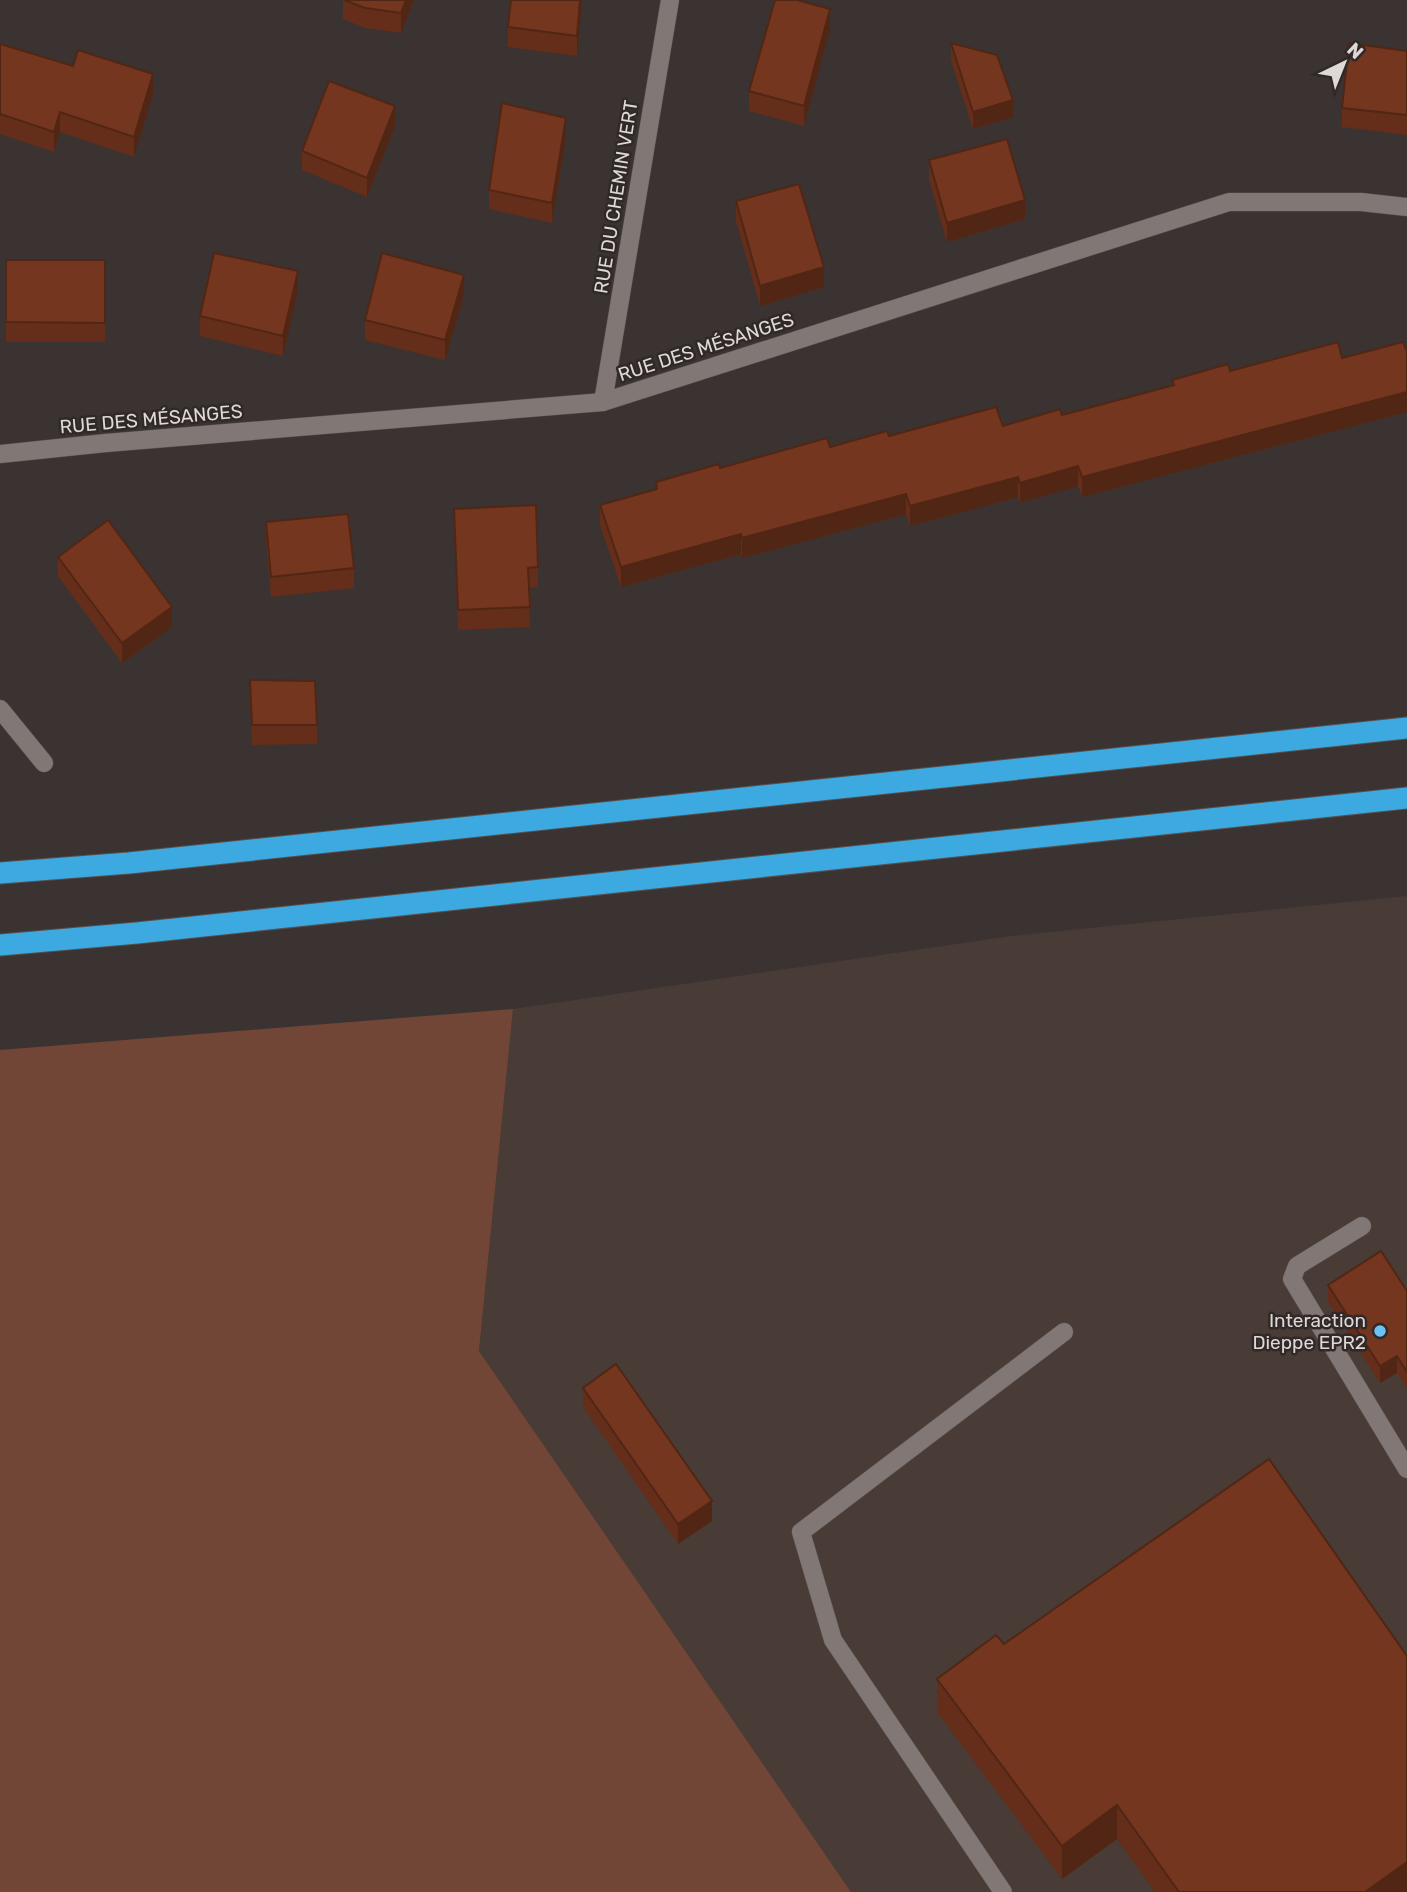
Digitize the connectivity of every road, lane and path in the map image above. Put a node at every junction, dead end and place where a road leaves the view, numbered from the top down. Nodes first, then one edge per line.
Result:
1 (670, 0) edge
2 (1407, 207) edge
3 (603, 402) junction
4 (0, 454) edge
5 (0, 709) edge
6 (1407, 728) edge
7 (44, 763) dead end
8 (1407, 798) edge
9 (0, 873) edge
10 (0, 945) edge
11 (1362, 1226) dead end
12 (1064, 1332) dead end
13 (1407, 1469) edge
14 (1003, 1892) edge

1 - 3 street, RUE DU CHEMIN VERT
2 - 3 street, RUE DES MÉSANGES
3 - 4 street, RUE DES MÉSANGES
5 - 7 street
6 - 9 highway
8 - 10 highway
11 - 13 street
12 - 14 street

